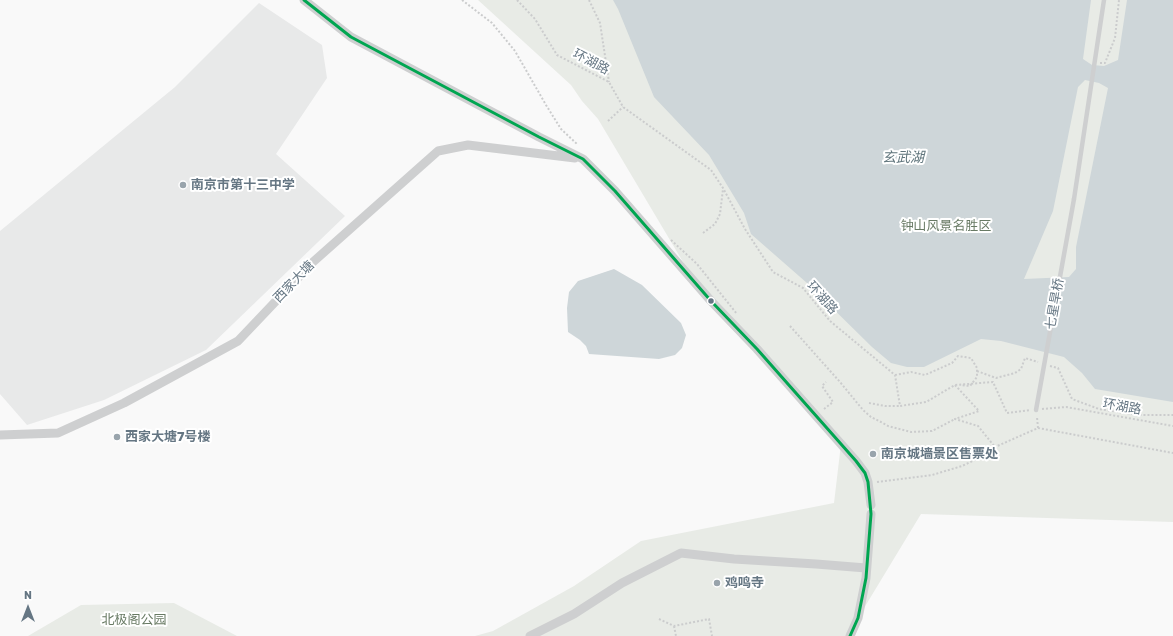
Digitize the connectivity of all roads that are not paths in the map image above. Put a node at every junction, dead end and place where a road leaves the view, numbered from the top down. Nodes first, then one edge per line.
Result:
1 (304, 0) edge
2 (1104, 0) edge
3 (583, 159) junction
4 (1036, 410) road end
5 (0, 434) edge
6 (866, 568) junction
7 (530, 636) edge
8 (850, 636) edge

1 - 3 street
2 - 4 lane, 七星旱桥, bridge
3 - 5 street, 西家大塘
3 - 6 street
6 - 7 street
6 - 8 street

